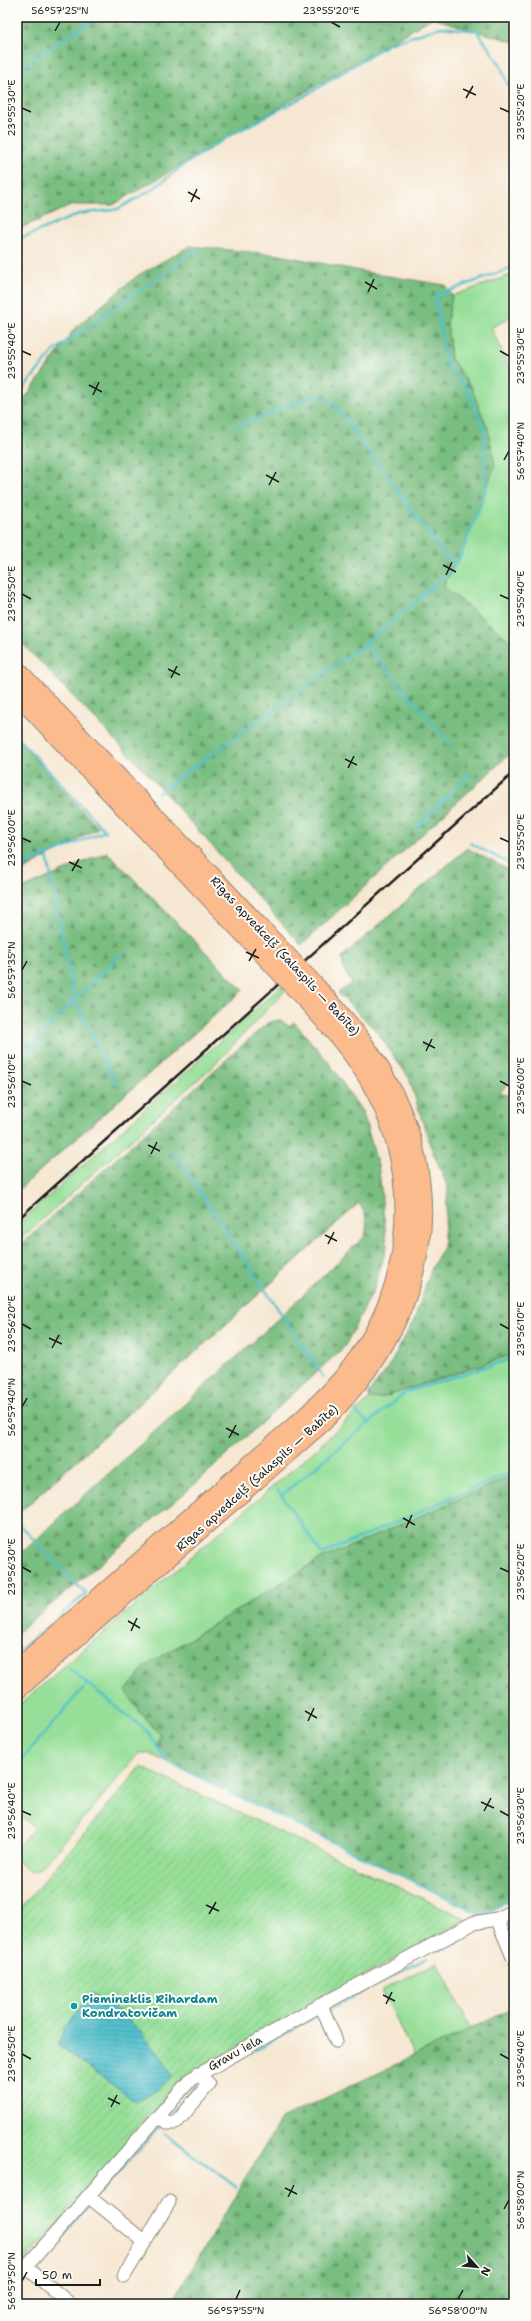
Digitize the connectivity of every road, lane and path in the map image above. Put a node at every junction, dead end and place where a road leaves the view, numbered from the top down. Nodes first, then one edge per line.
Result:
1 (17, 670) edge
2 (17, 694) edge
3 (267, 947) junction
4 (312, 994) junction
5 (17, 1669) edge
6 (17, 1690) edge
7 (514, 1911) edge
8 (497, 1919) junction
9 (514, 1959) edge
10 (321, 2005) junction
11 (336, 2041) dead end
12 (198, 2074) junction
13 (158, 2117) junction
14 (88, 2196) junction
15 (169, 2202) dead end
16 (145, 2242) junction
17 (26, 2267) junction
18 (124, 2276) dead end
19 (17, 2277) edge
20 (70, 2304) edge

1 - 3 highway, Rīgas apvedceļš (Salaspils — Babīte)
2 - 3 highway, Rīgas apvedceļš (Salaspils — Babīte)
3 - 4 highway, Rīgas apvedceļš (Salaspils — Babīte), bridge
4 - 5 highway, Rīgas apvedceļš (Salaspils — Babīte)
4 - 6 highway, Rīgas apvedceļš (Salaspils — Babīte)
7 - 8 street, Gravu iela
8 - 9 street
8 - 10 street, Gravu iela
10 - 11 street
10 - 12 street, Gravu iela
12 - 13 street, Gravu iela
12 - 13 street
13 - 14 street, Gravu iela
14 - 16 street
14 - 17 street, Gravu iela
15 - 16 street
16 - 18 street
17 - 19 street, Gravu iela
17 - 20 street

